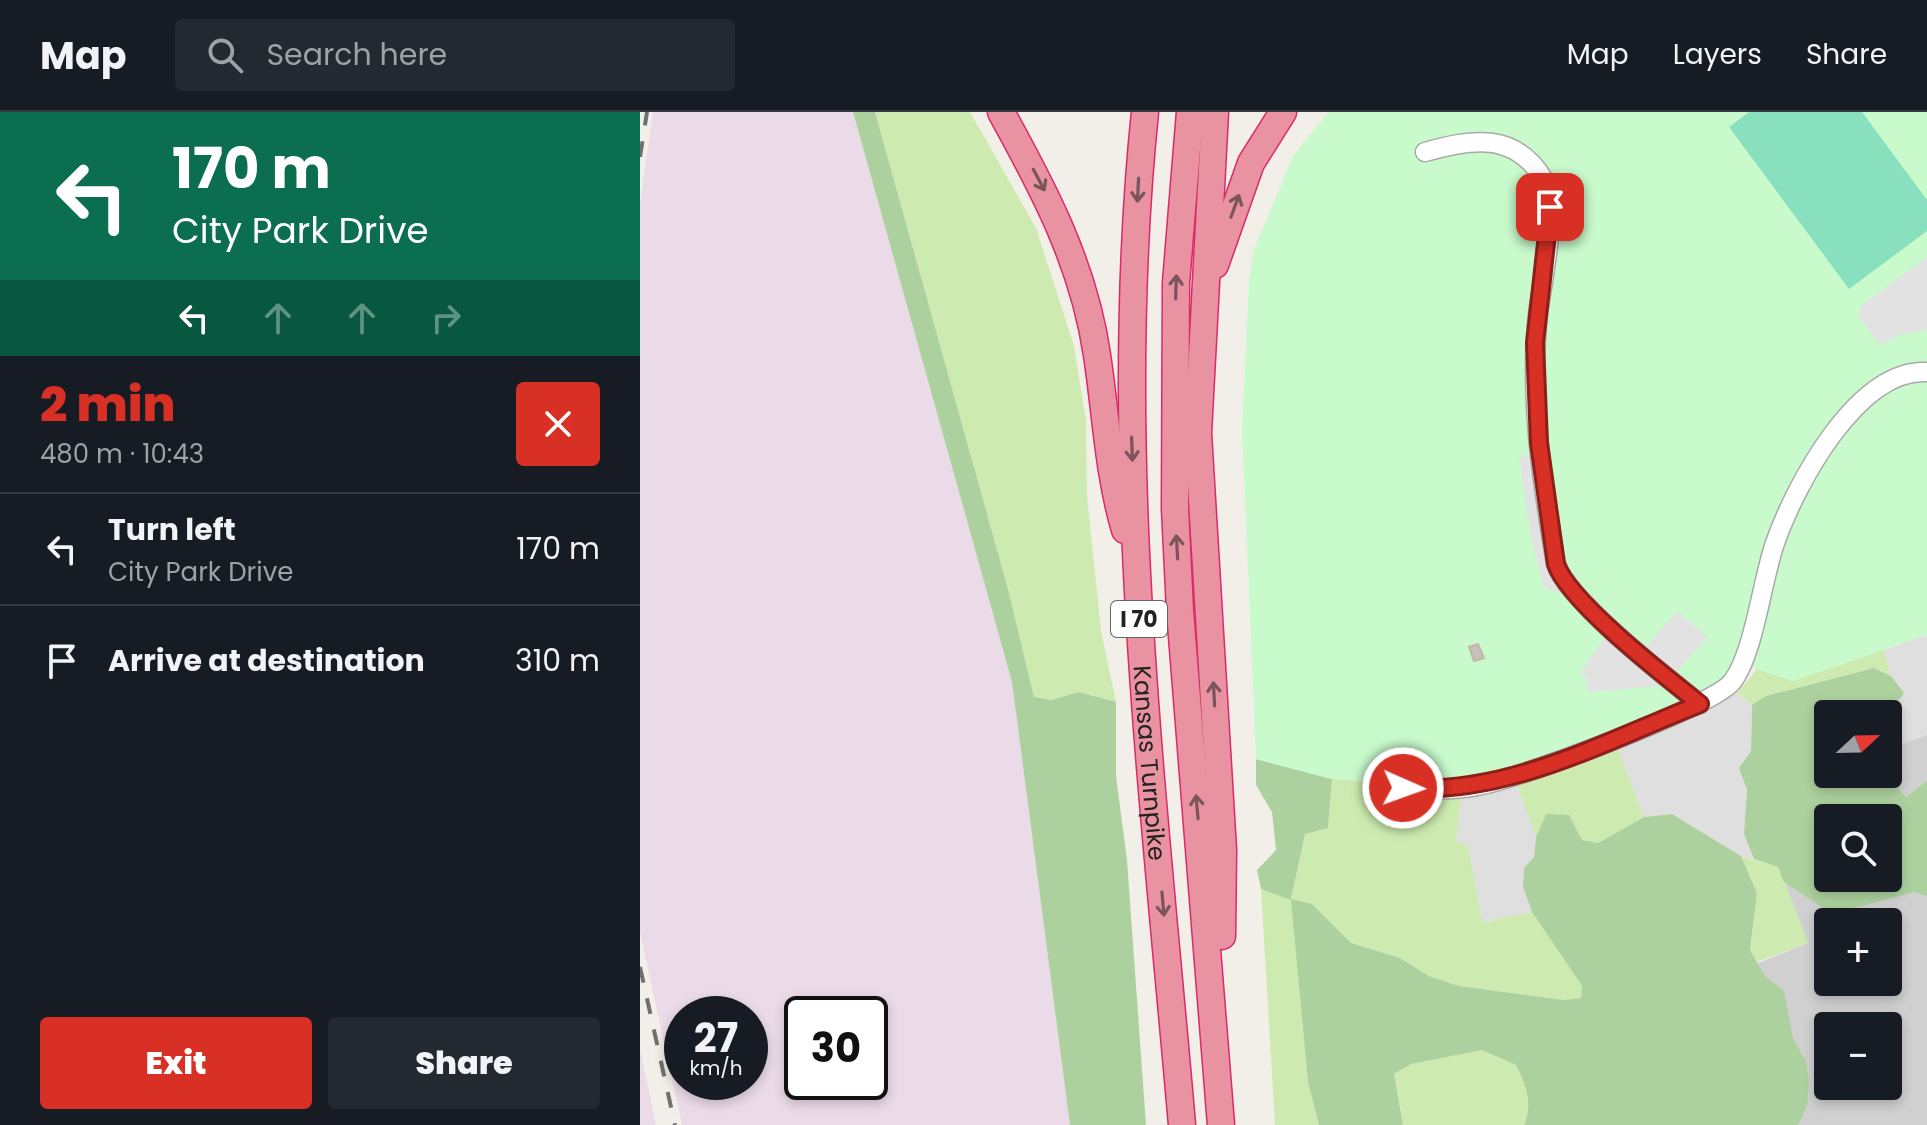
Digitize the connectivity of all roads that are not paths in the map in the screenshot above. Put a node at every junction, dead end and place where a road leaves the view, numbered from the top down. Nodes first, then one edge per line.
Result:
1 (1001, 112) edge
2 (1145, 112) edge
3 (1190, 112) edge
4 (1215, 112) edge
5 (1283, 112) edge
6 (1425, 152) dead end
7 (1202, 307) junction
8 (1927, 372) edge
9 (1135, 566) junction
10 (1700, 704) junction
11 (1403, 788) dead end
12 (1220, 1116) edge
13 (1182, 1125) edge

1 -> 9 highway
2 -> 9 highway, Kansas Turnpike / I 70
12 -> 3 highway, Kansas Turnpike / I 70
4 - 7 highway
7 -> 5 highway
6 - 10 street
12 -> 7 highway
8 - 10 street
9 -> 13 highway, Kansas Turnpike / I 70
10 - 11 street

